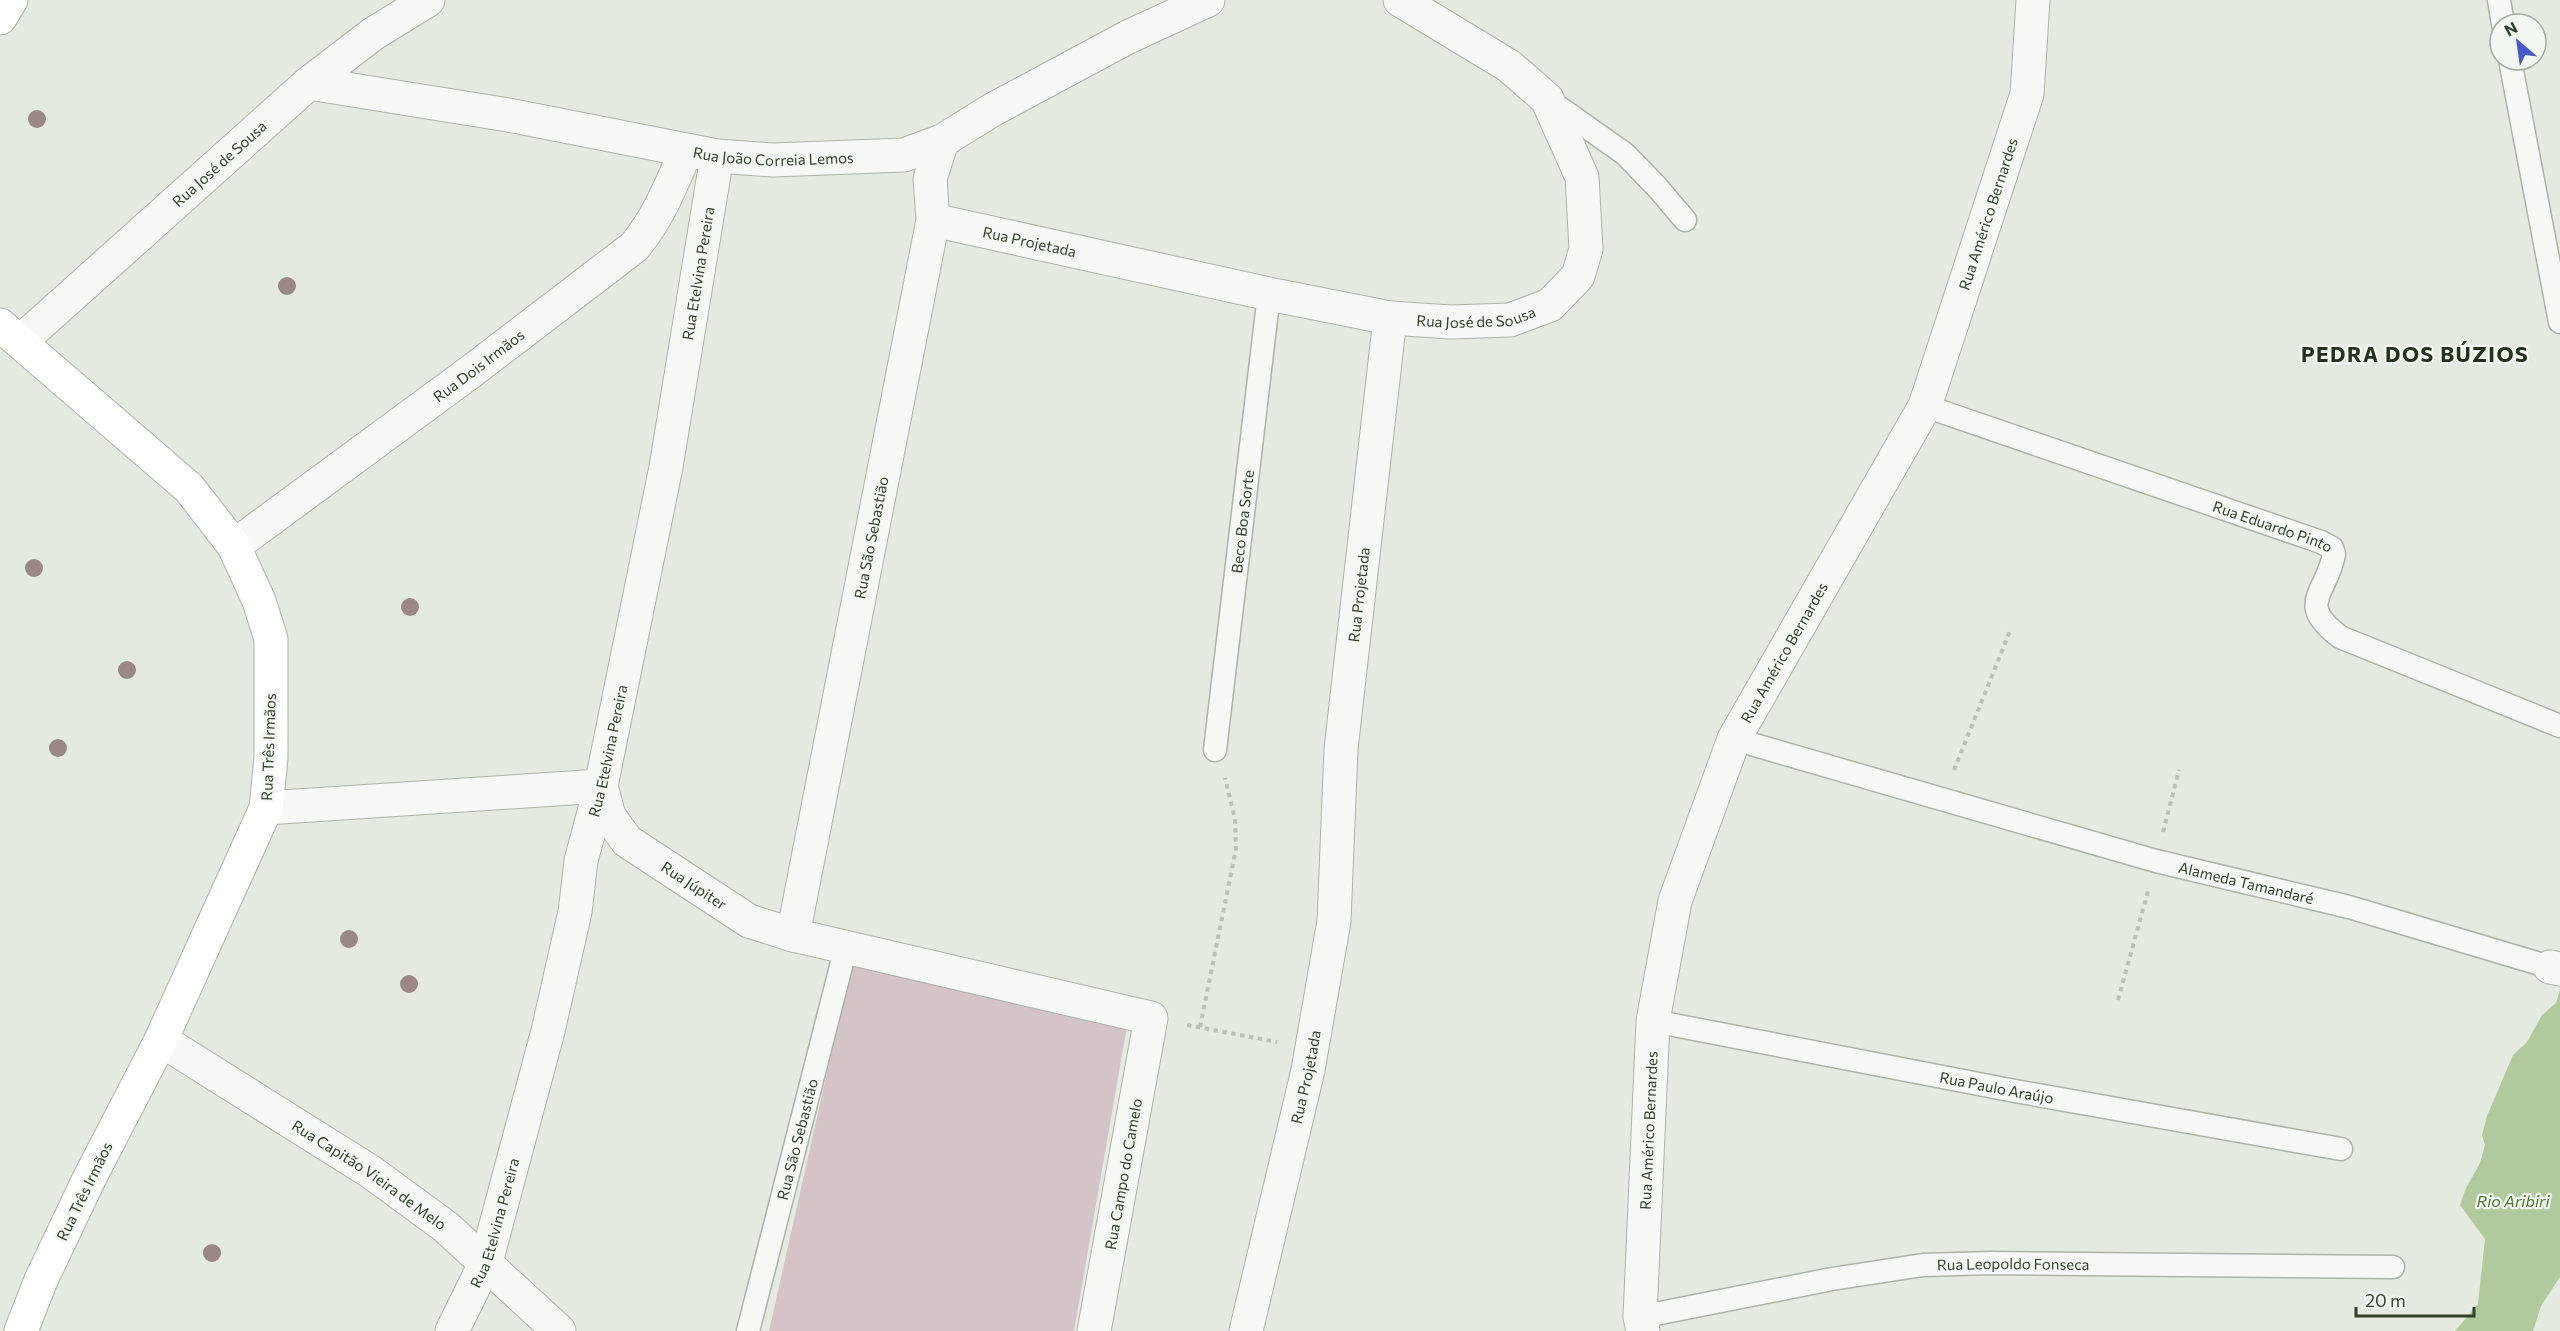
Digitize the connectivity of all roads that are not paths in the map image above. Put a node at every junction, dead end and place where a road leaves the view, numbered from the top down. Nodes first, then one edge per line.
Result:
1 (11, 0) edge
2 (428, 0) edge
3 (1208, 0) edge
4 (1400, 0) edge
5 (2032, 0) edge
6 (0, 18) edge
7 (2512, 72) edge
8 (309, 83) junction
9 (1547, 99) junction
10 (942, 141) junction
11 (702, 154) junction
12 (933, 220) junction
13 (1685, 220) dead end
14 (1269, 294) junction
15 (1390, 318) junction
16 (2560, 322) edge
17 (11, 333) edge
18 (1925, 406) junction
19 (234, 546) junction
20 (2560, 726) edge
21 (1734, 739) junction
22 (1215, 750) road end
23 (601, 786) junction
24 (266, 808) junction
25 (793, 935) junction
26 (846, 947) junction
27 (2555, 968) edge
28 (1151, 1018) joint
29 (1653, 1021) junction
30 (162, 1040) junction
31 (2341, 1149) dead end
32 (486, 1262) junction
33 (2392, 1267) dead end
34 (1641, 1324) edge
35 (21, 1331) edge
36 (452, 1331) edge
37 (559, 1331) edge
38 (748, 1331) edge
39 (1094, 1331) edge
40 (1246, 1331) edge

1 - 6 street
2 - 8 street, Rua José de Sousa
3 - 10 street, Rua João Correia Lemos
4 - 9 street, Rua José de Sousa
5 - 18 street, Rua Américo Bernardes
7 - 16 lane
8 - 11 street, Rua João Correia Lemos
8 - 17 street, Rua José de Sousa
9 - 13 lane, Rua José de Sousa
9 - 15 street, Rua José de Sousa
10 - 11 street, Rua João Correia Lemos
10 - 12 street, Rua São Sebastião
11 - 19 street, Rua Dois Irmãos
11 - 23 street, Rua Etelvina Pereira
12 - 14 street, Rua Projetada
12 - 25 street, Rua São Sebastião
14 - 15 street, Rua Projetada
14 - 22 lane, Beco Boa Sorte
15 - 40 street, Rua Projetada
17 - 19 street, Rua Três Irmãos
18 - 20 lane, Rua Eduardo Pinto
18 - 21 street, Rua Américo Bernardes
19 - 24 street, Rua Três Irmãos
21 - 27 lane, Alameda Tamandaré
21 - 29 street, Rua Américo Bernardes
23 - 24 street
23 - 25 street, Rua Júpiter
23 - 32 street, Rua Etelvina Pereira
24 - 30 street, Rua Três Irmãos
25 - 26 street, Rua Júpiter
26 - 28 street, Rua Júpiter
26 - 38 lane, Rua São Sebastião
28 - 39 street, Rua Campo do Camelo
29 - 31 lane, Rua Paulo Araújo
29 - 34 street, Rua Américo Bernardes
30 - 32 street, Rua Capitão Vieira de Melo
30 - 35 street, Rua Três Irmãos
32 - 36 street, Rua Etelvina Pereira
32 - 37 street, Rua Capitão Vieira de Melo
33 - 34 lane, Rua Leopoldo Fonseca

